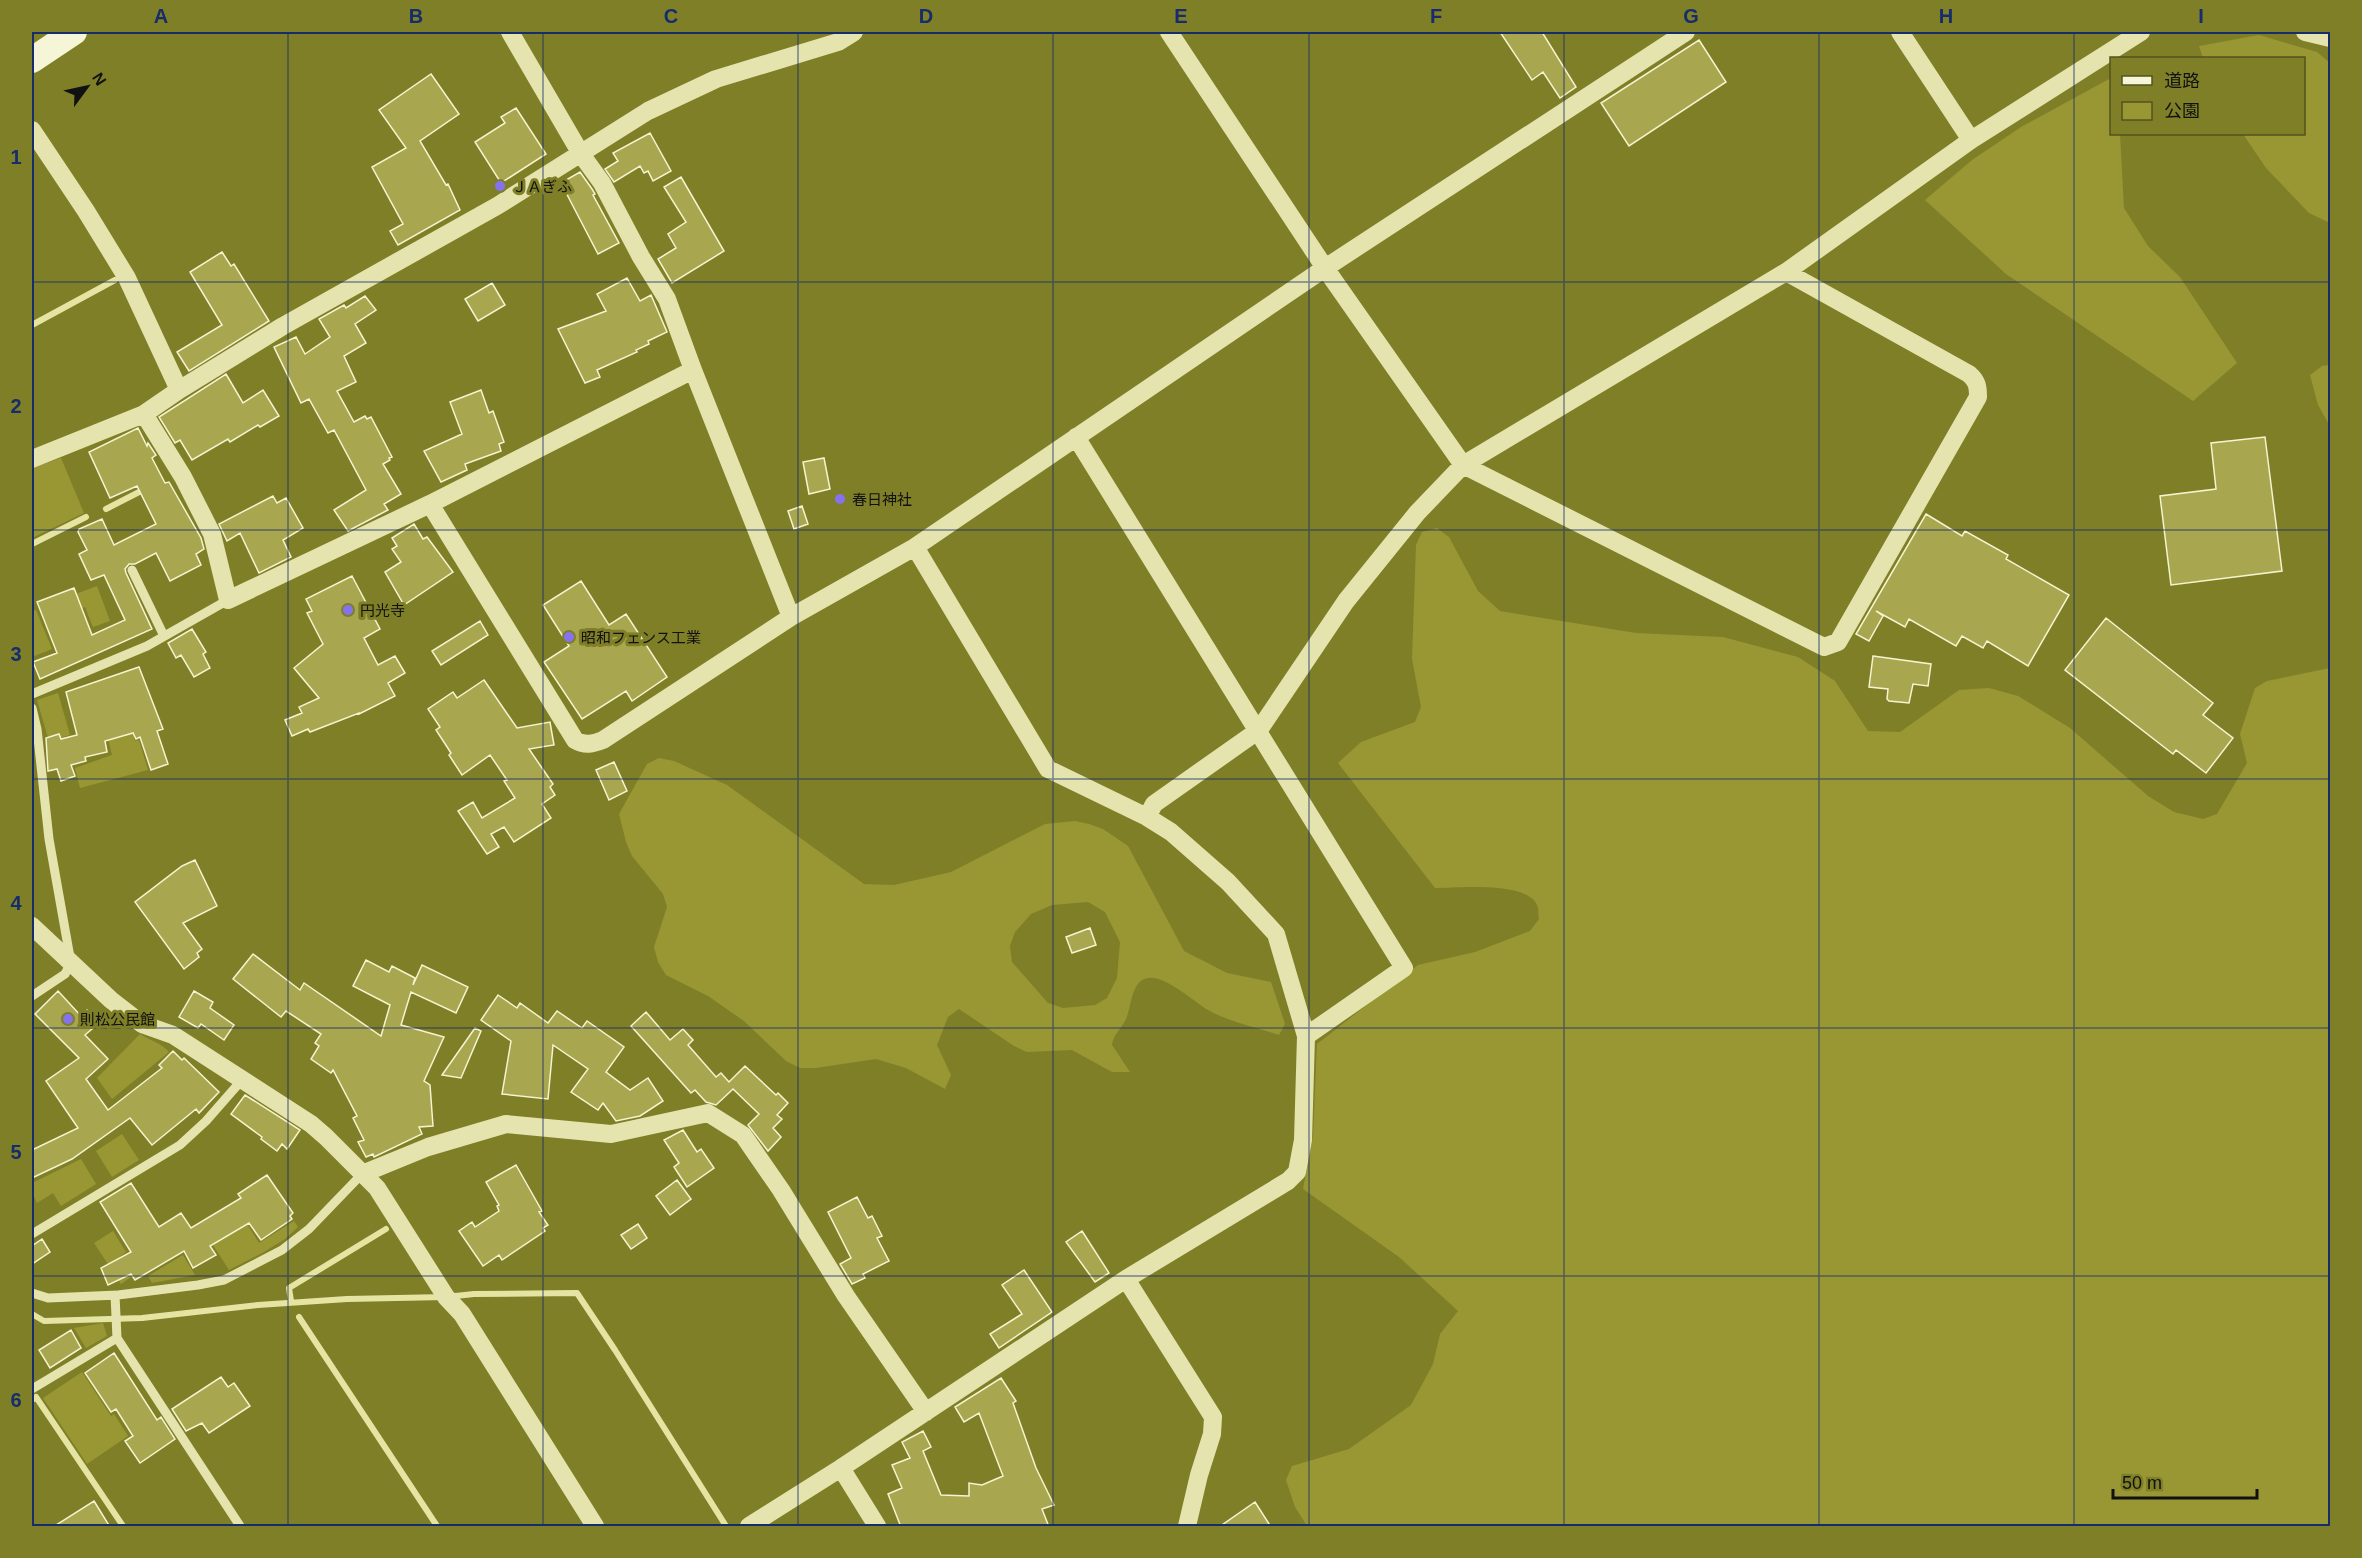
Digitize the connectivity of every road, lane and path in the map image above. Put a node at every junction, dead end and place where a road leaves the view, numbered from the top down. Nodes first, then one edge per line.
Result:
1 (74, 32) edge
2 (510, 32) edge
3 (854, 32) edge
4 (1169, 32) edge
5 (1686, 32) edge
6 (1900, 32) edge
7 (2141, 32) edge
8 (2305, 32) edge
9 (2331, 38) edge
10 (32, 60) edge
11 (32, 130) edge
12 (1971, 140) junction
13 (581, 154) junction
14 (1325, 268) junction
15 (1786, 272) junction
16 (693, 370) junction
17 (179, 390) junction
18 (144, 414) junction
19 (1076, 437) junction
20 (32, 459) edge
21 (1463, 465) junction
22 (430, 504) junction
23 (915, 547) junction
24 (132, 570) dead end
25 (228, 600) junction
26 (791, 617) junction
27 (164, 636) junction
28 (32, 694) edge
29 (32, 708) edge
30 (1259, 730) junction
31 (1148, 817) junction
32 (32, 926) edge
33 (71, 963) junction
34 (32, 996) edge
35 (1306, 1036) junction
36 (241, 1081) junction
37 (362, 1174) junction
38 (32, 1234) edge
39 (1126, 1279) junction
40 (32, 1293) edge
41 (115, 1295) junction
42 (117, 1335) junction
43 (32, 1389) edge
44 (926, 1412) junction
45 (841, 1468) junction
46 (240, 1527) edge
47 (595, 1527) edge
48 (749, 1527) edge
49 (877, 1527) edge
50 (1187, 1527) edge

1 - 10 main road
2 - 13 street
3 - 13 street
4 - 14 street
5 - 14 street
6 - 12 street
7 - 12 street
8 - 9 street
11 - 17 street
12 - 15 street
13 - 16 street
13 - 17 street
14 - 19 street
14 - 21 street
15 - 21 street
15 - 21 street
16 - 22 street
16 - 26 street
17 - 18 street
18 - 20 street
18 - 25 street
19 - 23 street
19 - 30 street
21 - 30 street
22 - 25 street
22 - 26 street
23 - 26 street
23 - 31 street
24 - 27 lane
25 - 27 lane
27 - 28 lane
29 - 33 lane
30 - 31 street
30 - 35 street
31 - 35 street
32 - 33 street
33 - 34 lane
33 - 36 street
35 - 39 street
36 - 37 street
36 - 38 lane
37 - 41 lane
37 - 44 street
37 - 47 street
39 - 44 street
39 - 50 street
40 - 41 lane
41 - 42 lane
42 - 43 lane
42 - 46 lane
44 - 45 street
45 - 48 street
45 - 49 street

